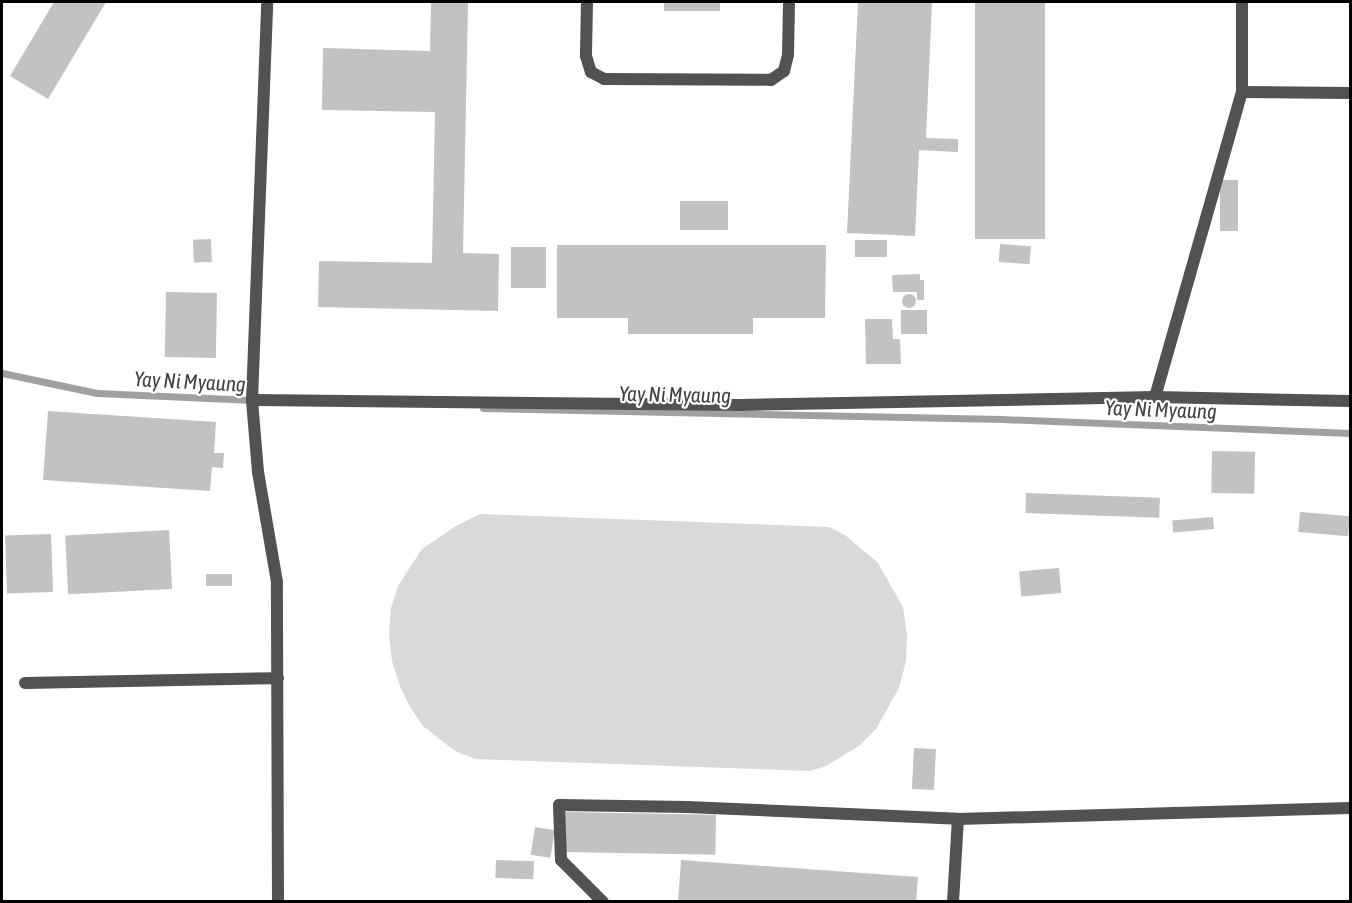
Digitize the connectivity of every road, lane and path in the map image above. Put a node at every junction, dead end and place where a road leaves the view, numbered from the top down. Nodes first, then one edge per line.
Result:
1 (267, 2) edge
2 (588, 2) edge
3 (789, 2) edge
4 (1242, 2) edge
5 (1242, 92) junction
6 (1350, 93) edge
7 (1155, 397) junction
8 (252, 400) junction
9 (1350, 401) edge
10 (278, 678) junction
11 (25, 683) dead end
12 (1350, 808) edge
13 (958, 819) junction
14 (278, 902) edge
15 (603, 902) edge
16 (953, 902) edge

1 - 8 lane
2 - 3 lane
4 - 5 lane
5 - 6 lane
5 - 7 lane
7 - 8 lane
7 - 9 lane
8 - 10 lane
10 - 11 lane
10 - 14 lane
12 - 13 lane
13 - 15 lane
13 - 16 lane

